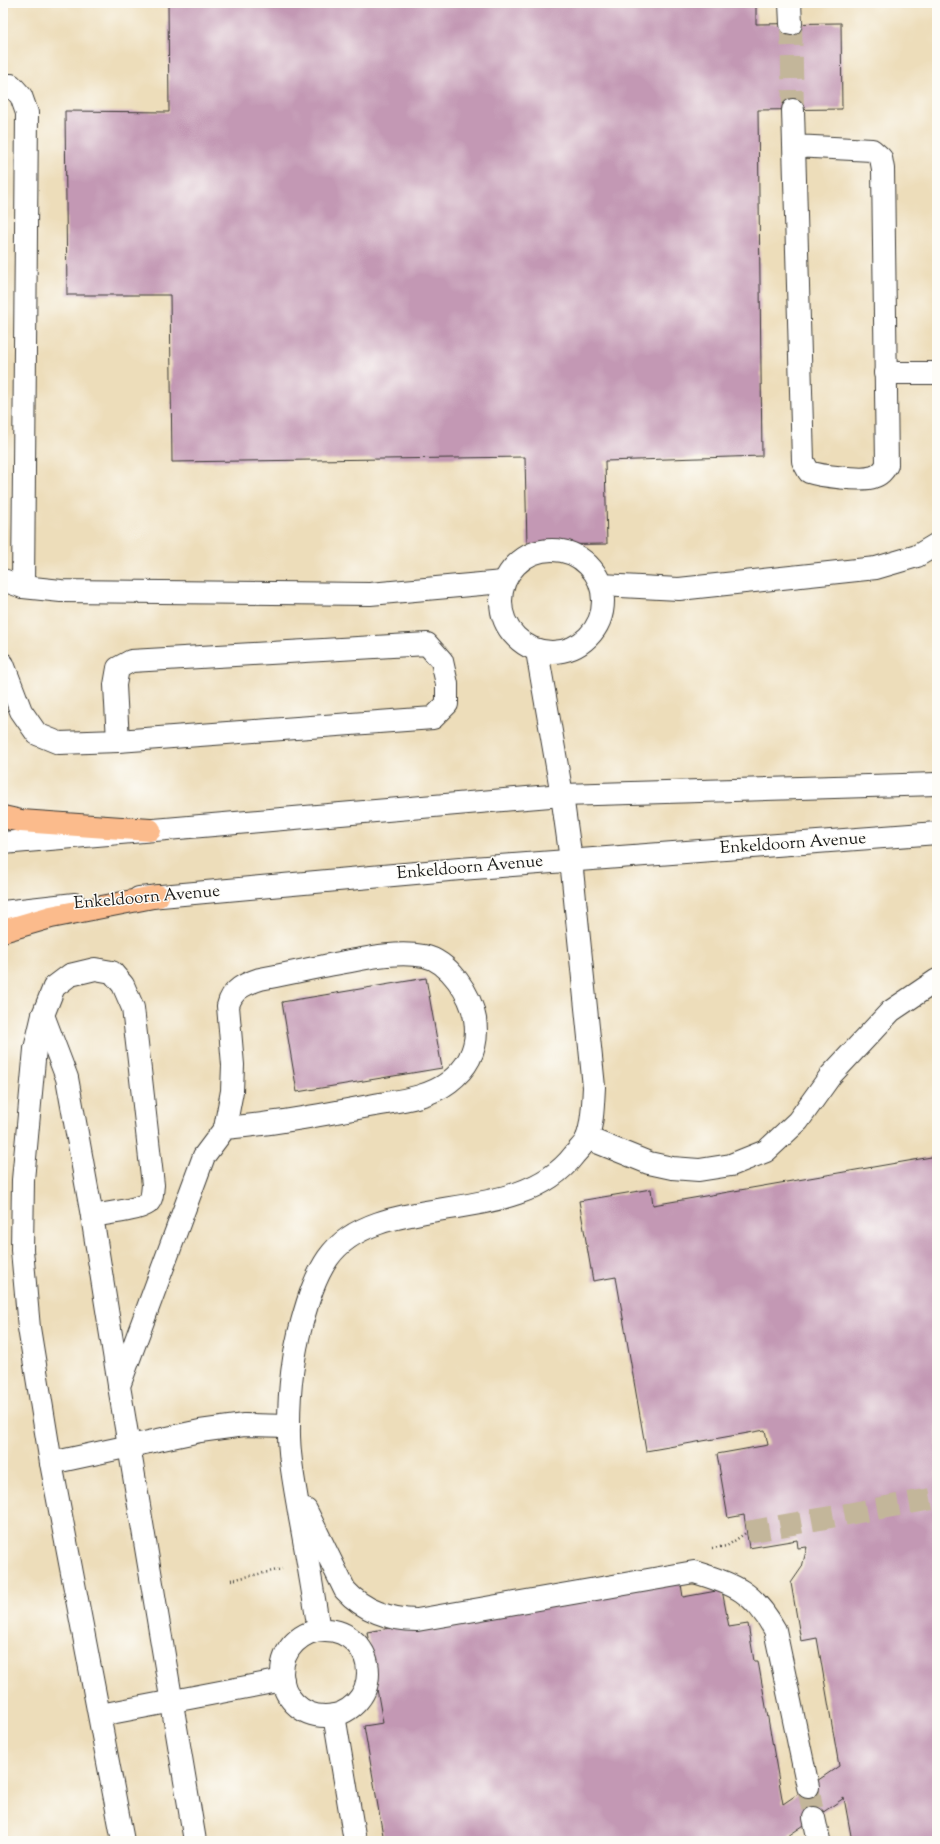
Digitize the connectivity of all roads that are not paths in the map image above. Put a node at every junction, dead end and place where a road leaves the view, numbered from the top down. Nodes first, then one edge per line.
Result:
1 (3, 85) edge
2 (793, 110) tunnel mouth
3 (794, 146) junction
4 (885, 373) junction
5 (937, 373) edge
6 (937, 544) edge
7 (3, 580) edge
8 (503, 582) junction
9 (601, 585) junction
10 (23, 587) junction
11 (537, 651) junction
12 (3, 664) edge
13 (118, 741) junction
14 (937, 784) edge
15 (562, 795) junction
16 (3, 817) edge
17 (150, 830) junction
18 (937, 833) edge
19 (3, 843) edge
20 (571, 860) junction
21 (158, 896) junction
22 (3, 912) edge
23 (3, 931) edge
24 (937, 980) edge
25 (43, 1015) junction
26 (225, 1128) junction
27 (587, 1138) junction
28 (152, 1196) junction
29 (184, 1210) junction
30 (92, 1216) junction
31 (119, 1386) junction
32 (289, 1426) junction
33 (130, 1446) junction
34 (51, 1463) junction
35 (295, 1486) junction
36 (319, 1630) junction
37 (283, 1680) junction
38 (173, 1700) junction
39 (100, 1715) junction
40 (334, 1716) junction
41 (808, 1787) tunnel mouth
42 (814, 1818) tunnel mouth
43 (123, 1841) edge
44 (195, 1841) edge
45 (355, 1841) edge
46 (819, 1841) edge

1 - 10 street
2 - 3 street
3 - 4 street
3 - 4 street
4 - 5 street
6 - 9 street
7 - 10 street
8 - 9 street
8 - 10 street
8 - 11 street
9 - 11 street
11 - 15 street
12 - 13 street
13 - 13 street
14 - 15 street
15 - 17 street
15 - 20 street
16 - 17 main road
17 - 19 street
18 - 20 street, Enkeldoorn Avenue
20 - 21 street, Enkeldoorn Avenue
20 - 27 street
21 - 22 street, Enkeldoorn Avenue
21 - 23 main road
24 - 27 street
25 - 28 street
25 - 30 street
25 - 34 street
26 - 26 street
26 - 29 street
27 - 32 street
28 - 29 street
28 - 30 street
29 - 31 street
30 - 31 street
31 - 33 street
32 - 33 street
32 - 35 street
33 - 34 street
33 - 38 street
34 - 39 street
35 - 36 street
35 - 41 street
36 - 37 street
36 - 40 street
37 - 38 street
37 - 40 street
38 - 39 street
38 - 44 street
39 - 43 street
40 - 45 street
42 - 46 street

